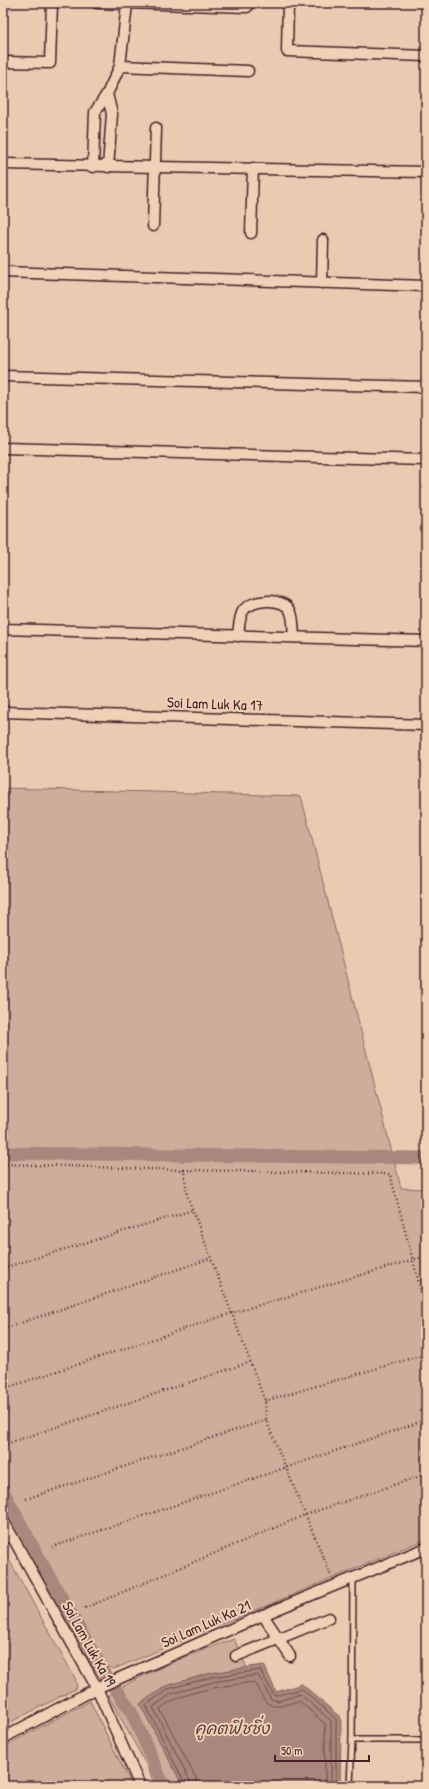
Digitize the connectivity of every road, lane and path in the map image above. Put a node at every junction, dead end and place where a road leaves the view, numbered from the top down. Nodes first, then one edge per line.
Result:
1 (52, 3) edge
2 (97, 3) edge
3 (288, 3) edge
4 (127, 4) edge
5 (247, 7) dead end
6 (426, 56) edge
7 (3, 62) edge
8 (120, 66) junction
9 (248, 71) dead end
10 (108, 94) junction
11 (156, 128) dead end
12 (3, 164) edge
13 (93, 166) junction
14 (108, 166) junction
15 (155, 167) junction
16 (253, 168) junction
17 (426, 172) edge
18 (153, 226) dead end
19 (251, 233) dead end
20 (323, 240) dead end
21 (3, 272) edge
22 (322, 283) junction
23 (426, 286) edge
24 (3, 376) edge
25 (426, 387) edge
26 (3, 448) edge
27 (426, 460) edge
28 (3, 629) edge
29 (238, 636) junction
30 (294, 637) junction
31 (426, 641) edge
32 (3, 712) edge
33 (426, 725) edge
34 (3, 1164) edge
35 (184, 1170) junction
36 (194, 1210) junction
37 (426, 1256) edge
38 (211, 1258) junction
39 (413, 1260) junction
40 (3, 1268) edge
41 (426, 1310) edge
42 (232, 1313) junction
43 (3, 1329) edge
44 (426, 1354) edge
45 (250, 1362) junction
46 (3, 1389) edge
47 (266, 1401) junction
48 (266, 1420) junction
49 (426, 1420) edge
50 (3, 1445) edge
51 (286, 1467) junction
52 (426, 1474) edge
53 (26, 1499) dead end
54 (306, 1515) junction
55 (3, 1520) edge
56 (8, 1540) edge
57 (52, 1547) dead end
58 (426, 1548) edge
59 (353, 1578) junction
60 (335, 1586) junction
61 (85, 1608) dead end
62 (263, 1615) junction
63 (329, 1618) dead end
64 (278, 1638) junction
65 (236, 1656) dead end
66 (290, 1656) dead end
67 (101, 1686) junction
68 (3, 1738) edge
69 (352, 1740) junction
70 (426, 1740) edge
71 (140, 1786) edge
72 (350, 1786) edge

1 - 7 street
2 - 4 street
3 - 6 street
4 - 5 street
4 - 8 street
8 - 9 street
8 - 10 street
10 - 13 street
10 - 14 street
11 - 15 street
12 - 13 street
13 - 14 street
14 - 15 street
15 - 16 street
15 - 18 street
16 - 17 street
16 - 19 street
20 - 22 street
21 - 22 street
22 - 23 street
24 - 25 street
26 - 27 street
28 - 29 street
29 - 30 street
29 - 30 street
30 - 31 street
32 - 33 street, Soi Lam Luk Ka 17
34 - 35 path
35 - 36 path
35 - 39 path
36 - 38 path
36 - 40 path
37 - 39 path
38 - 42 path
38 - 43 path
39 - 41 path
39 - 42 path
42 - 45 path
42 - 46 path
44 - 47 path
45 - 47 path
45 - 50 path
47 - 48 path
48 - 51 path
48 - 53 path
49 - 51 path
51 - 54 path
51 - 57 path
52 - 54 path
54 - 60 path
54 - 61 path
55 - 56 street, Soi Lam Luk Ka 19
56 - 67 street, Soi Lam Luk Ka 19
58 - 59 street, Soi Lam Luk Ka 21
59 - 60 street, Soi Lam Luk Ka 21
59 - 69 lane
60 - 62 street, Soi Lam Luk Ka 21
62 - 64 street
62 - 67 street, Soi Lam Luk Ka 21
63 - 64 street
64 - 65 street
64 - 66 street
67 - 68 street, Soi Lam Luk Ka 21
67 - 71 street, Soi Lam Luk Ka 19
69 - 70 lane
69 - 72 lane

